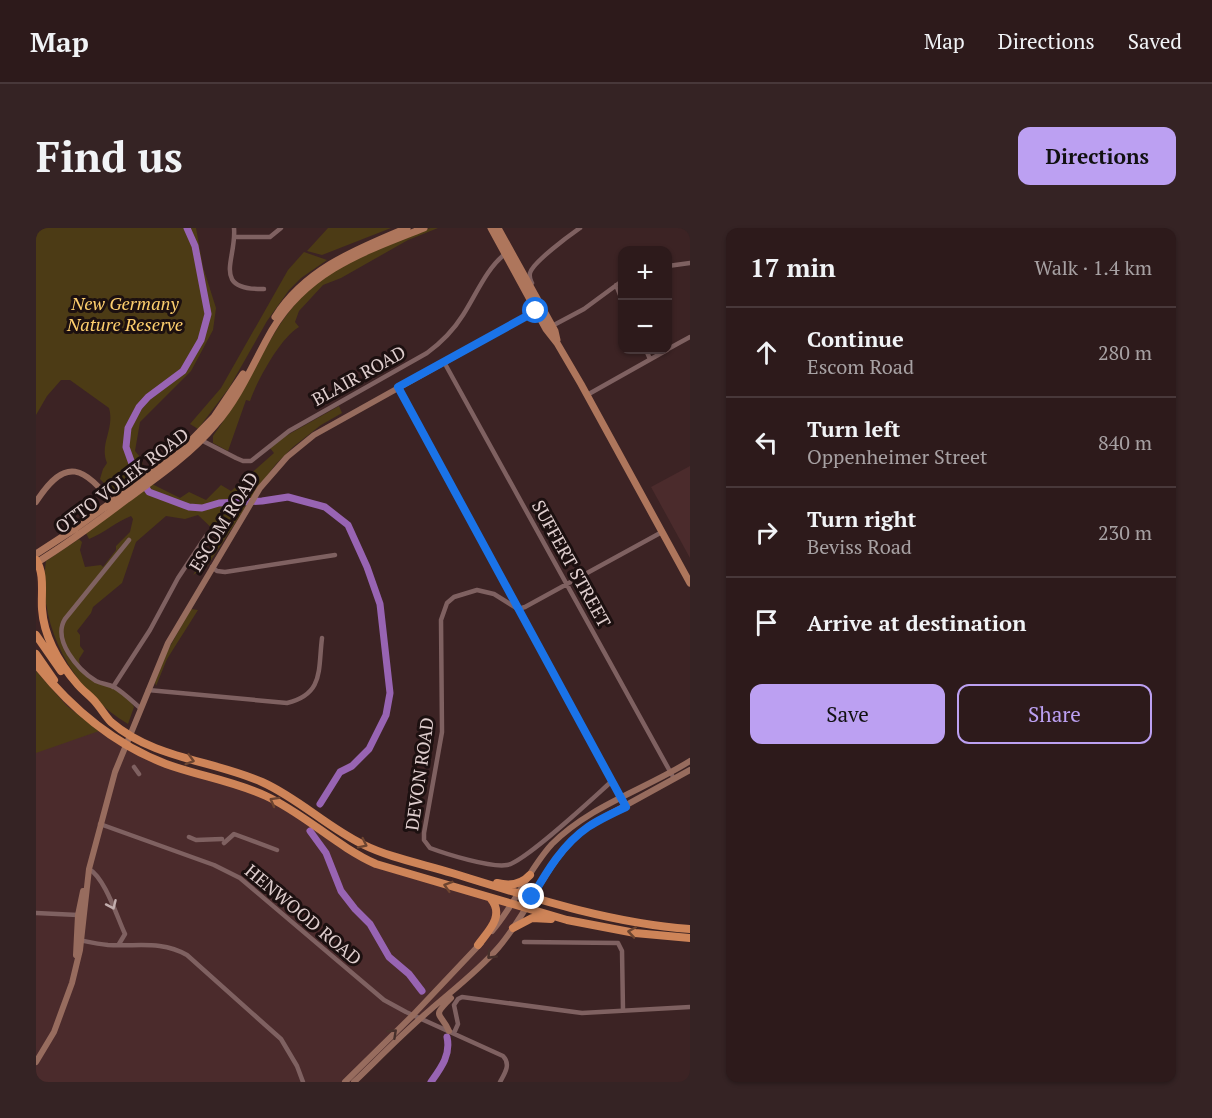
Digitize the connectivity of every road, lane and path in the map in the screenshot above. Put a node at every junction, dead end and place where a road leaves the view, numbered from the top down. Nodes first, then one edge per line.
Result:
1 (234, 228) edge
2 (281, 228) edge
3 (407, 228) edge
4 (424, 228) edge
5 (490, 228) edge
6 (498, 228) edge
7 (580, 228) edge
8 (235, 237) junction
9 (505, 254) junction
10 (690, 262) edge
11 (672, 266) edge
12 (616, 285) joint
13 (264, 289) dead end
14 (618, 290) edge
15 (539, 310) junction
16 (551, 327) junction
17 (690, 337) edge
18 (672, 346) edge
19 (648, 354) edge
20 (658, 354) edge
21 (650, 359) junction
22 (444, 362) junction
23 (398, 387) junction
24 (587, 395) junction
25 (199, 438) junction
26 (36, 502) edge
27 (114, 505) junction
28 (662, 532) junction
29 (206, 536) dead end
30 (129, 540) dead end
31 (335, 555) dead end
32 (36, 560) edge
33 (212, 567) junction
34 (690, 583) edge
35 (566, 584) junction
36 (505, 585) junction
37 (494, 594) junction
38 (518, 609) junction
39 (36, 635) edge
40 (322, 638) dead end
41 (36, 654) edge
42 (36, 664) edge
43 (113, 687) junction
44 (148, 690) junction
45 (140, 708) junction
46 (110, 721) junction
47 (94, 722) junction
48 (690, 761) edge
49 (134, 767) dead end
50 (690, 770) edge
51 (139, 774) dead end
52 (672, 776) junction
53 (612, 781) junction
54 (621, 797) junction
55 (626, 807) junction
56 (100, 824) junction
57 (189, 837) dead end
58 (277, 849) dead end
59 (89, 869) junction
60 (458, 874) junction
61 (530, 875) junction
62 (87, 881) junction
63 (519, 893) junction
64 (532, 897) junction
65 (491, 899) junction
66 (511, 904) junction
67 (525, 908) junction
68 (36, 913) edge
69 (78, 915) junction
70 (567, 920) junction
71 (513, 928) junction
72 (690, 929) edge
73 (125, 934) junction
74 (690, 938) edge
75 (79, 940) junction
76 (524, 942) dead end
77 (133, 944) junction
78 (119, 945) junction
79 (478, 945) junction
80 (456, 990) junction
81 (690, 1007) edge
82 (623, 1010) junction
83 (413, 1015) junction
84 (422, 1018) junction
85 (451, 1032) junction
86 (37, 1058) edge
87 (501, 1081) edge
88 (303, 1082) edge
89 (345, 1082) edge
90 (354, 1082) edge
91 (507, 1082) edge

1 - 8 street
2 - 8 street
3 - 25 main road, OTTO VOLEK ROAD
4 - 25 main road, OTTO VOLEK ROAD
5 - 9 main road
6 - 15 main road
7 - 16 street
8 - 13 street
9 - 15 main road
9 - 25 street, BLAIR ROAD
10 - 11 street
12 - 14 street
12 - 16 street
15 - 16 main road
15 - 22 street, ESCOM ROAD
16 - 24 main road
17 - 18 street
19 - 21 street
20 - 21 street
21 - 24 street
22 - 23 street, ESCOM ROAD
22 - 35 street, SUFFERT STREET
23 - 33 street, ESCOM ROAD
23 - 36 street
24 - 28 main road
25 - 27 main road, OTTO VOLEK ROAD
26 - 27 street
27 - 32 main road, OTTO VOLEK ROAD
28 - 34 main road
28 - 35 street
29 - 43 street
30 - 43 street
31 - 33 street
32 - 46 highway
33 - 44 street, ESCOM ROAD
35 - 38 street
35 - 52 street, SUFFERT STREET
36 - 37 street
36 - 38 street
37 - 38 street, DEVON ROAD
37 - 53 street, DEVON ROAD
38 - 53 street
39 - 46 highway
40 - 44 street
41 - 47 highway
42 - 47 highway
43 - 45 street
44 - 45 street, ESCOM ROAD
45 - 56 street, ESCOM ROAD
46 -> 60 highway
65 -> 47 highway
48 - 52 street
49 - 51 street
50 - 52 street
52 - 54 street
52 - 55 street
53 - 54 street
54 - 55 street
54 - 61 street
55 - 64 street
56 - 59 street, ESCOM ROAD
56 - 83 street, HENWOOD ROAD
57 - 58 street
59 - 62 street, ESCOM ROAD
59 -> 73 street
60 - 61 highway
60 - 63 highway
61 - 63 street
62 - 69 street, ESCOM ROAD
62 - 75 street, ESCOM ROAD
63 - 64 highway
63 - 66 street
64 - 67 street
64 - 72 highway
65 - 66 highway
65 - 79 highway
66 - 67 highway
66 - 79 street
67 - 70 highway
67 - 71 street
68 - 69 street
69 - 75 street, ESCOM ROAD
70 - 71 highway
74 -> 70 highway
71 -> 80 street
73 - 77 street
73 - 78 street
75 - 78 street
75 - 86 street, ESCOM ROAD
76 - 82 street
77 - 78 street
77 - 88 street
79 - 83 street
80 - 84 street
80 - 85 street
81 - 82 street
82 - 85 street
83 - 84 street, HENWOOD ROAD
89 -> 83 street
84 - 85 street, HENWOOD ROAD
84 - 90 street
85 - 87 street, HENWOOD ROAD
87 - 91 street

